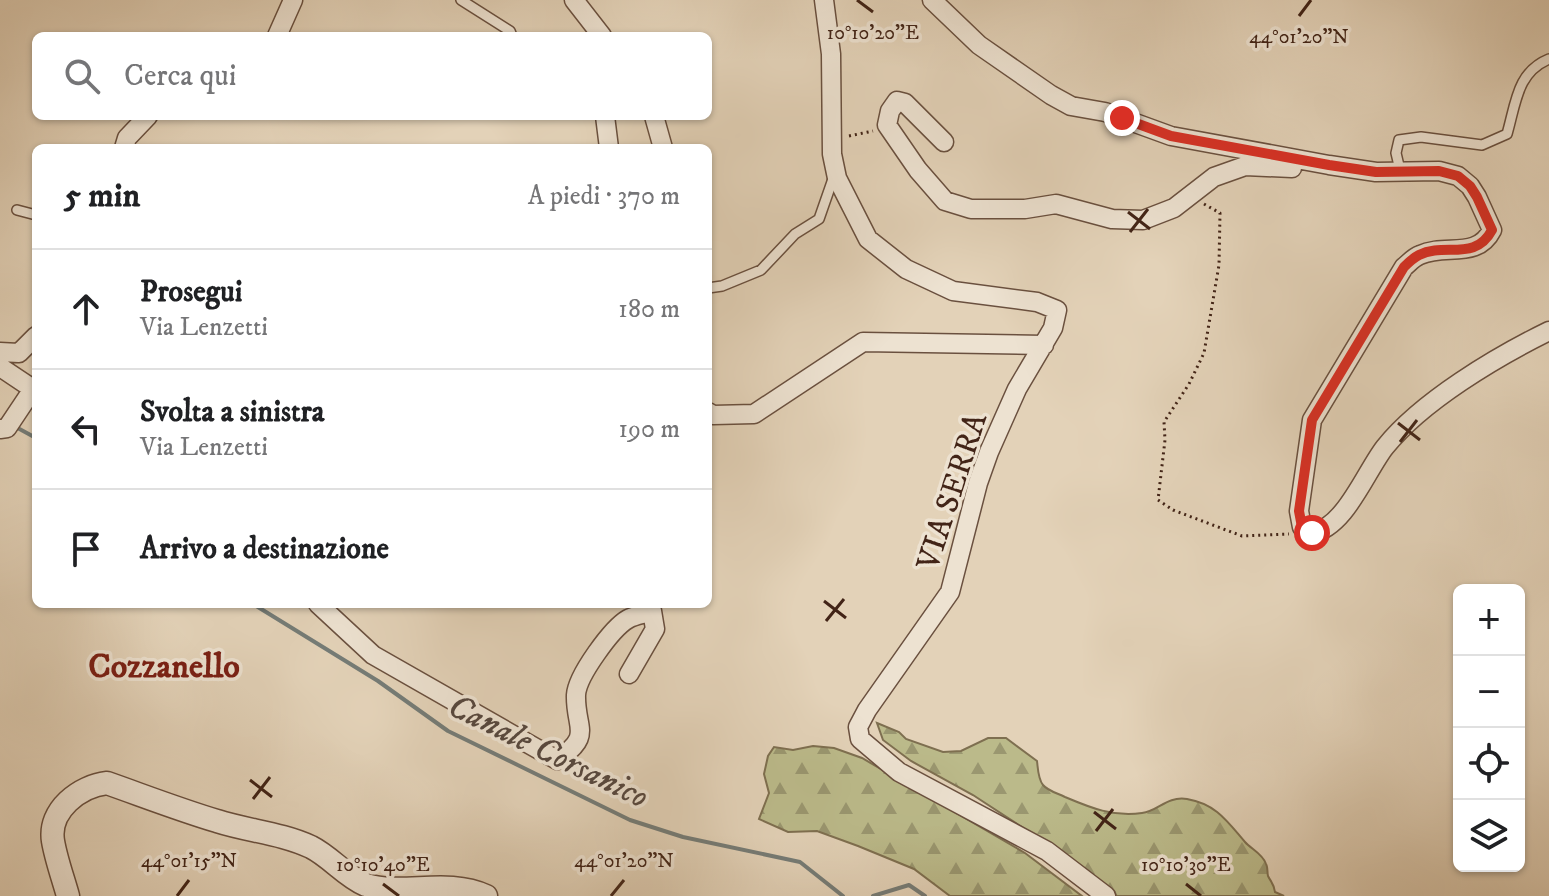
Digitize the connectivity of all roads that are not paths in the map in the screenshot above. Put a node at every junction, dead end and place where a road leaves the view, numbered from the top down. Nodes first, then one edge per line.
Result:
1 (293, 0) edge
2 (461, 0) edge
3 (574, 0) edge
4 (824, 0) edge
5 (932, 0) edge
6 (279, 32) edge
7 (510, 32) edge
8 (599, 32) edge
9 (1549, 59) edge
10 (144, 120) edge
11 (606, 120) edge
12 (647, 120) edge
13 (655, 120) edge
14 (944, 142) dead end
15 (662, 143) edge
16 (125, 144) edge
17 (608, 144) edge
18 (1400, 170) junction
19 (835, 172) junction
20 (1376, 172) junction
21 (17, 210) dead end
22 (32, 214) edge
23 (712, 287) edge
24 (1549, 331) edge
25 (32, 340) edge
26 (1044, 345) junction
27 (0, 352) edge
28 (0, 367) edge
29 (32, 389) edge
30 (32, 393) edge
31 (712, 414) edge
32 (3, 428) edge
33 (336, 611) edge
34 (629, 674) dead end
35 (68, 896) edge
36 (486, 896) edge
37 (1106, 896) edge

1 - 6 street
2 - 7 lane
3 - 8 street
4 - 19 street, VIA SERRA
5 - 20 street
9 - 18 lane
10 - 16 street
11 - 17 street
12 - 15 street
13 - 15 street
14 - 20 street
18 - 20 street
18 - 24 street
19 - 23 lane
19 - 26 street, VIA SERRA
21 - 22 lane
25 - 27 street
26 - 31 street
26 - 37 street, VIA SERRA
28 - 29 street
30 - 32 street
33 - 34 street
35 - 36 street

